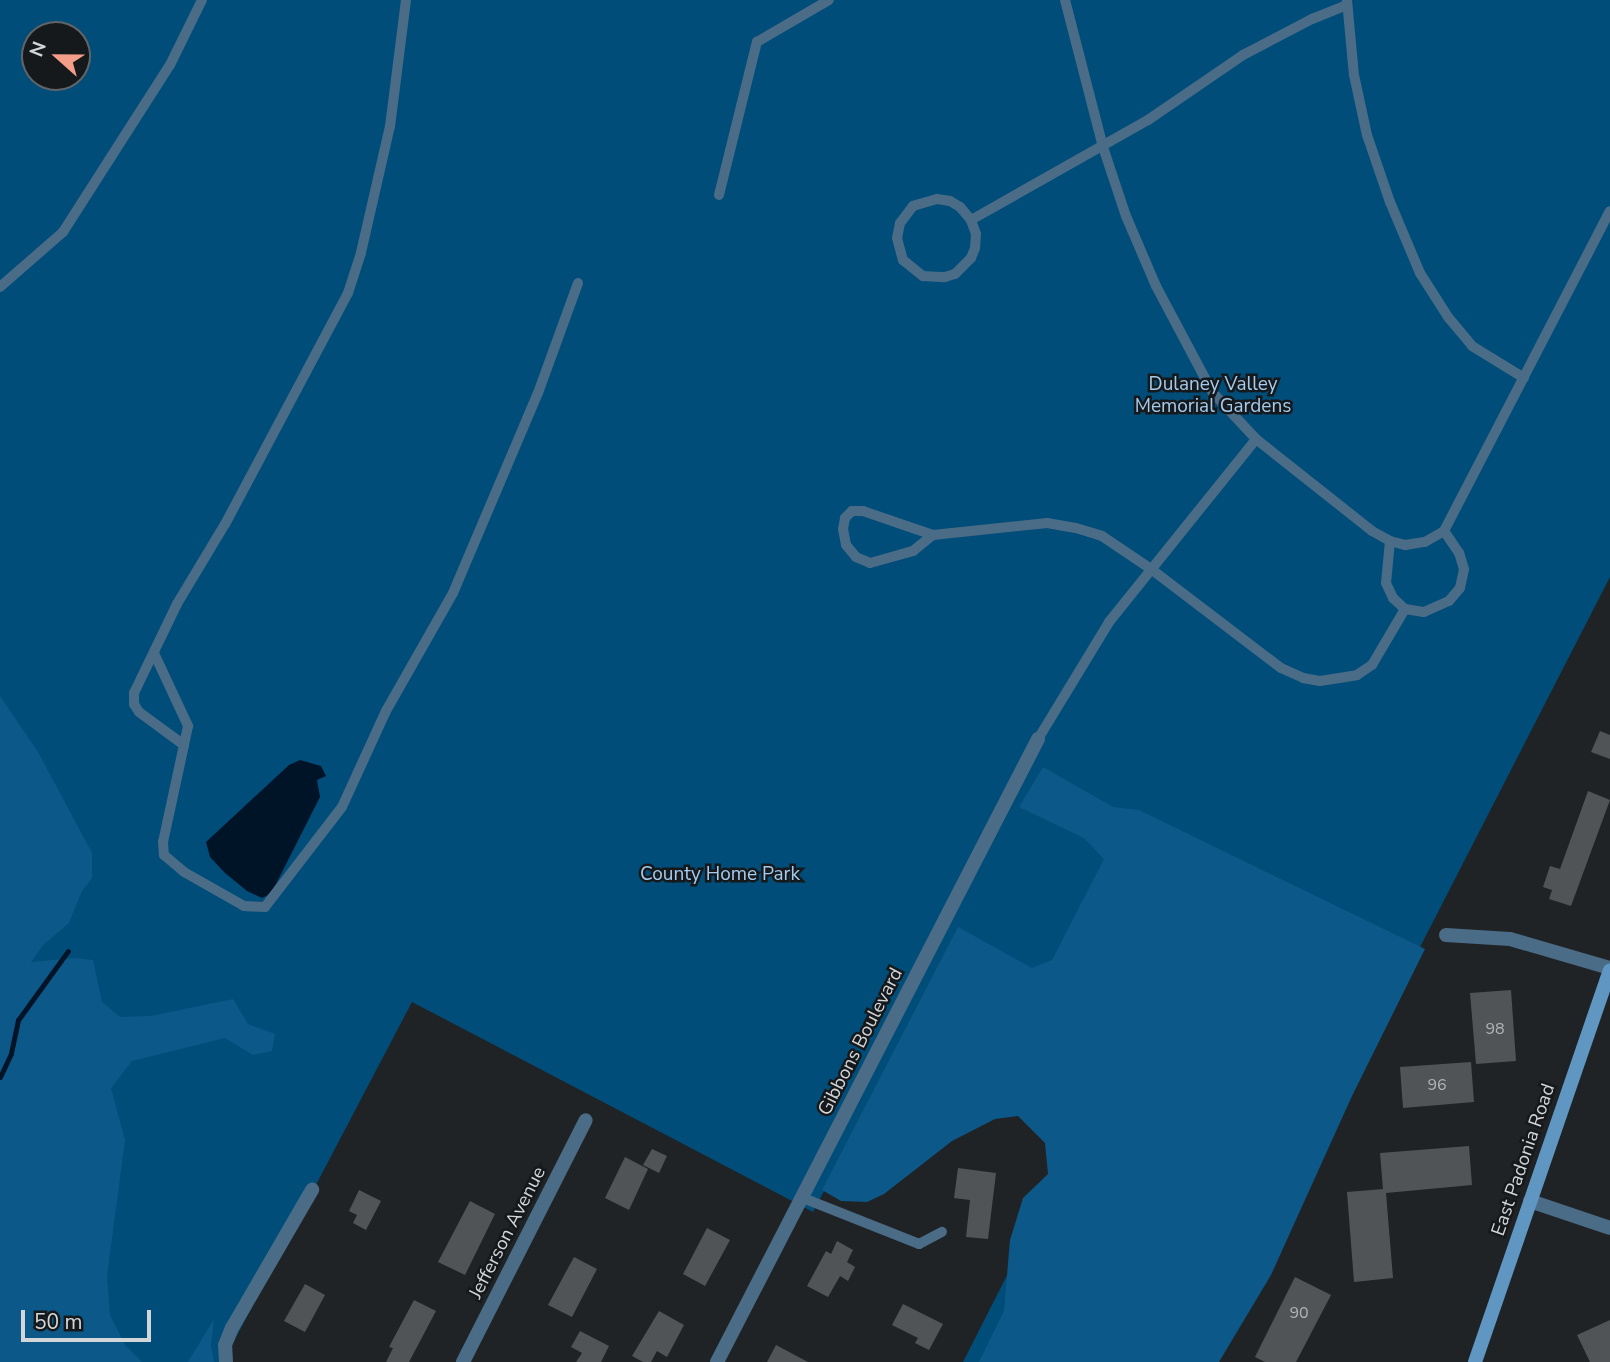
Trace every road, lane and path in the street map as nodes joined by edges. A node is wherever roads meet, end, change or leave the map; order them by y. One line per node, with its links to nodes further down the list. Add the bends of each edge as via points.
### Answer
1 (202, 0): 11 (lane, via 170,65 63,232)
2 (406, 0): 19 (lane, via 390,126 348,293)
3 (829, 0): 7 (lane, via 757,42)
4 (1065, 0): 6 (lane)
5 (1347, 3): 6 (lane, via 1243,55); 12 (lane, via 1354,75 1367,135 1420,273 1472,346)
6 (1103, 147): 9 (lane); 13 (lane, via 1126,216 1191,354 1213,393)
7 (719, 195)
8 (1610, 211): 12 (lane)
9 (971, 220): 9 (lane, via 975,248 955,274 923,276 903,260 897,239 900,223 914,206 937,199 950,201)
10 (579, 283): 21 (lane, via 538,393 440,620 386,711 342,807 265,907 244,906 184,872 164,855)
11 (0, 287)
12 (1524, 378): 14 (lane)
13 (1256, 439): 16 (lane); 17 (lane)
14 (1444, 531): 16 (lane, via 1425,542 1405,545); 18 (lane, via 1464,569 1460,588 1437,608 1424,612)
15 (933, 535): 15 (lane, via 913,551 870,564 846,545 843,529 852,511 863,511); 17 (lane, via 1047,523 1102,536)
16 (1390, 541): 18 (lane, via 1386,583 1393,598)
17 (1151, 569): 18 (lane, via 1281,668 1303,678 1338,680 1372,666); 20 (lane, via 1108,622)
18 (1405, 608)
19 (154, 653): 21 (lane, via 188,726); 21 (lane, via 134,694 134,704)
20 (1038, 739): 26 (street, Gibbons Boulevard)
21 (184, 745)
22 (1446, 935): 23 (street, via 1510,939)
23 (1610, 970): 27 (street, East Padonia Road)
24 (586, 1120): 31 (street, Jefferson Avenue)
25 (312, 1190): 30 (street, via 232,1328 225,1345)
26 (803, 1198): 29 (lane, via 919,1244); 32 (street, Gibbons Boulevard)
27 (1530, 1201): 28 (street); 33 (street, East Padonia Road)
28 (1610, 1228)
29 (942, 1233)
30 (226, 1362)
31 (463, 1362)
32 (717, 1362)
33 (1475, 1362)

